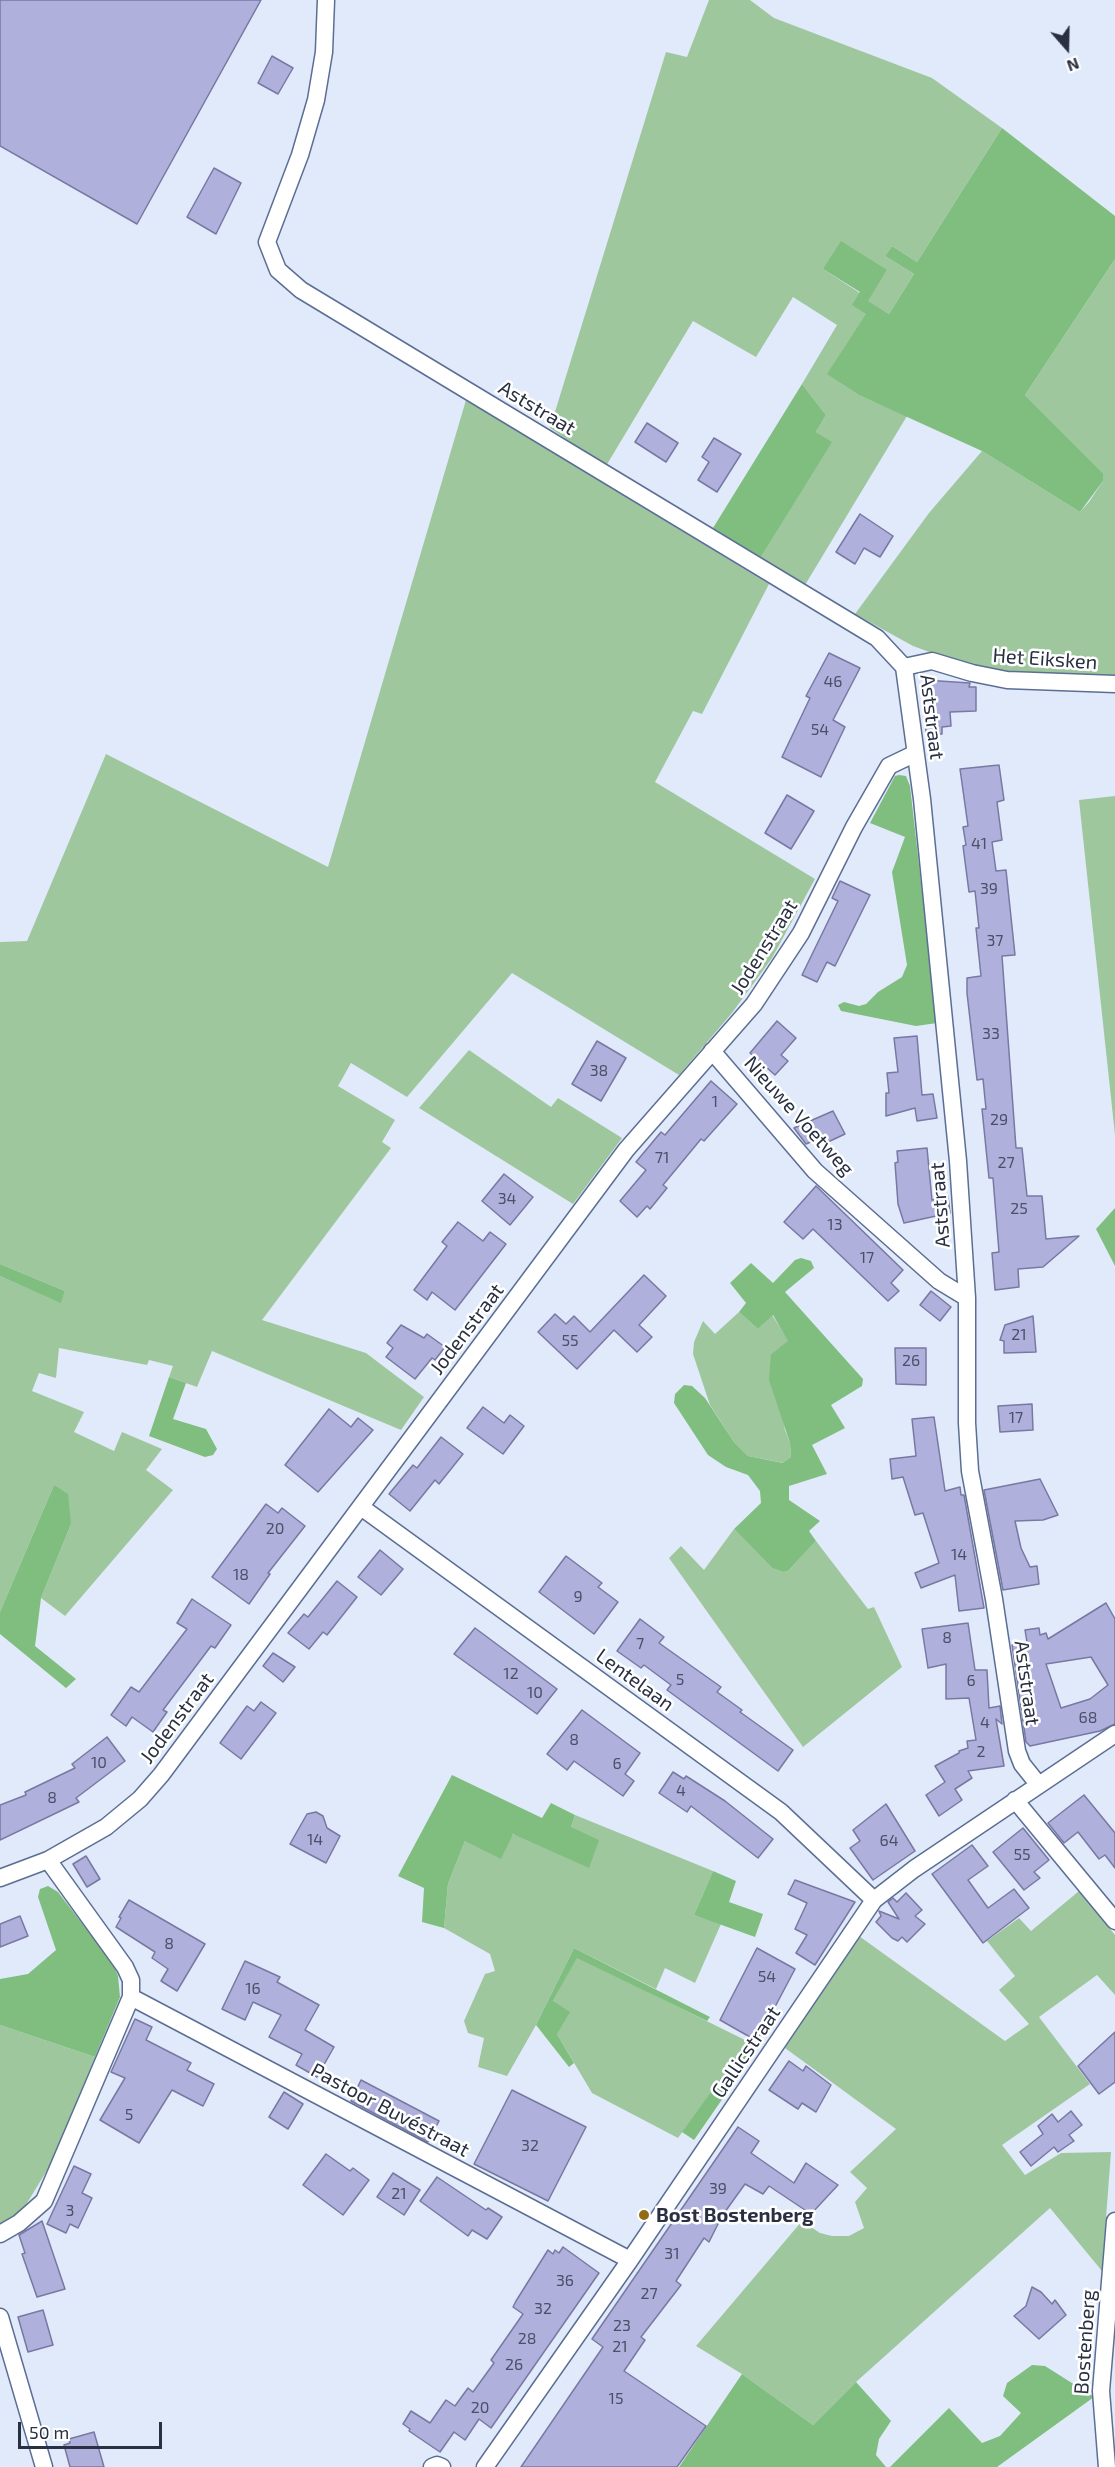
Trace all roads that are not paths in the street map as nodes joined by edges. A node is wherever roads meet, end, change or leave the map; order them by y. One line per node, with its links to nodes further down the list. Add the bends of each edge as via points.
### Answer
1 (326, 0): 2 (street, Aststraat, via 324,52 316,100 267,242 278,270 301,290 877,638)
2 (904, 667): 3 (street, Het Eiksken, via 932,660 972,674 1007,680); 4 (street, Aststraat)
3 (1115, 684)
4 (914, 754): 5 (street, Jodenstraat, via 889,766 801,933 754,1004); 6 (street, Aststraat, via 946,1025)
5 (712, 1051): 6 (street, Nieuwe Voetweg, via 815,1171 939,1281); 7 (street, Jodenstraat, via 626,1150)
6 (967, 1298): 9 (street, Aststraat, via 970,1471 1017,1751)
7 (361, 1507): 11 (street, Jodenstraat, via 140,1799 106,1827); 13 (street, Lentelaan, via 781,1812)
8 (1115, 1734): 9 (street, Gallicstraat)
9 (1038, 1784): 10 (street, Gallicstraat)
10 (1015, 1800): 13 (street, Gallicstraat); 14 (street)
11 (48, 1860): 12 (street, Jodenstraat); 15 (street, via 125,1966 131,1980)
12 (0, 1878)
13 (874, 1900): 18 (street, Gallicstraat)
14 (1115, 1921)
15 (131, 1997): 17 (street, via 44,2201); 18 (street, Pastoor Buvéstraat)
16 (1115, 2221): 24 (street, Bostenberg, via 1101,2391)
17 (0, 2234)
18 (630, 2260): 23 (street, Gallicstraat)
19 (0, 2317): 20 (street)
20 (44, 2467)
21 (432, 2467): 22 (street)
22 (442, 2467)
23 (485, 2467)
24 (1107, 2467)

